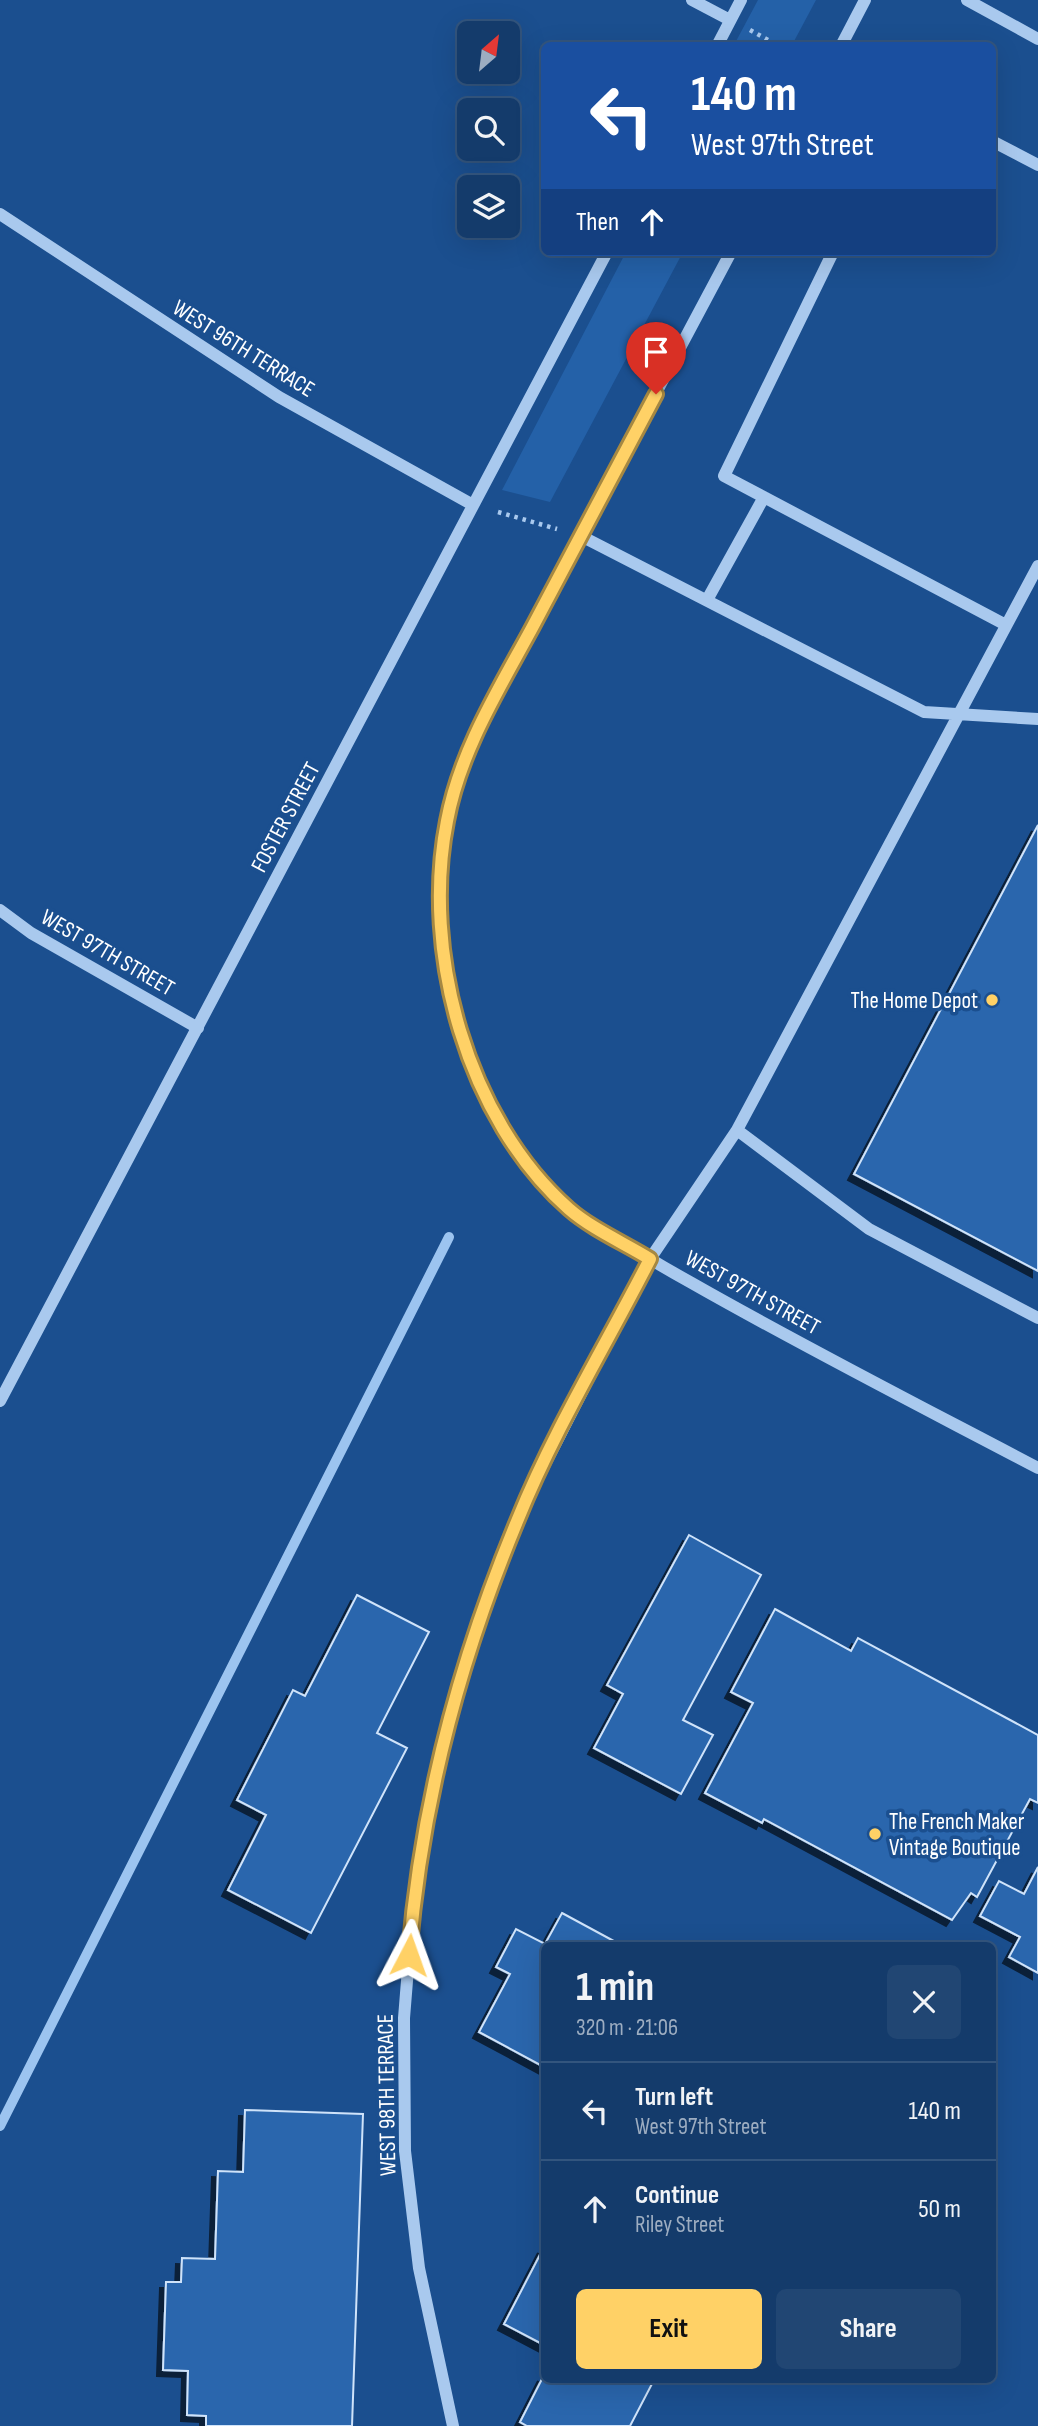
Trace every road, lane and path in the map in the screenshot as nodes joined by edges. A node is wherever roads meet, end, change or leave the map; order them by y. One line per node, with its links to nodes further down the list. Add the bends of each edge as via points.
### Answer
1 (692, 0): 5 (street)
2 (741, 0): 5 (street)
3 (865, 0): 8 (street)
4 (967, 0): 6 (street)
5 (730, 20): 7 (street)
6 (1038, 38)
7 (719, 42)
8 (843, 42)
9 (996, 143): 10 (street)
10 (1038, 165)
11 (0, 215): 16 (street, WEST 96TH TERRACE, via 279,397)
12 (605, 256): 16 (street, FOSTER STREET)
13 (730, 256): 17 (street, WEST 97TH STREET)
14 (831, 256): 15 (street, via 724,476)
15 (764, 497): 19 (street); 20 (street)
16 (473, 505): 17 (path); 24 (street, FOSTER STREET)
17 (581, 536): 19 (street); 26 (street, WEST 97TH STREET, via 466,757 447,820 439,916 448,993 458,1030 493,1108 522,1154 570,1210)
18 (1038, 566): 20 (street, WEST 98TH TERRACE)
19 (707, 600): 21 (street, via 924,712)
20 (1006, 625): 21 (street, WEST 98TH TERRACE)
21 (957, 714): 22 (street); 25 (street, WEST 98TH TERRACE)
22 (1038, 719)
23 (0, 910): 24 (street, WEST 97TH STREET, via 31,933)
24 (198, 1028): 28 (street, FOSTER STREET)
25 (737, 1130): 26 (street, WEST 98TH TERRACE); 27 (street, via 869,1230)
26 (650, 1259): 29 (street, WEST 97TH STREET); 30 (street, WEST 98TH TERRACE, via 518,1517 468,1649 429,1812 412,1919 404,2018 405,2151 419,2268)
27 (1038, 1318)
28 (0, 1401)
29 (1038, 1468)
30 (453, 2426)

